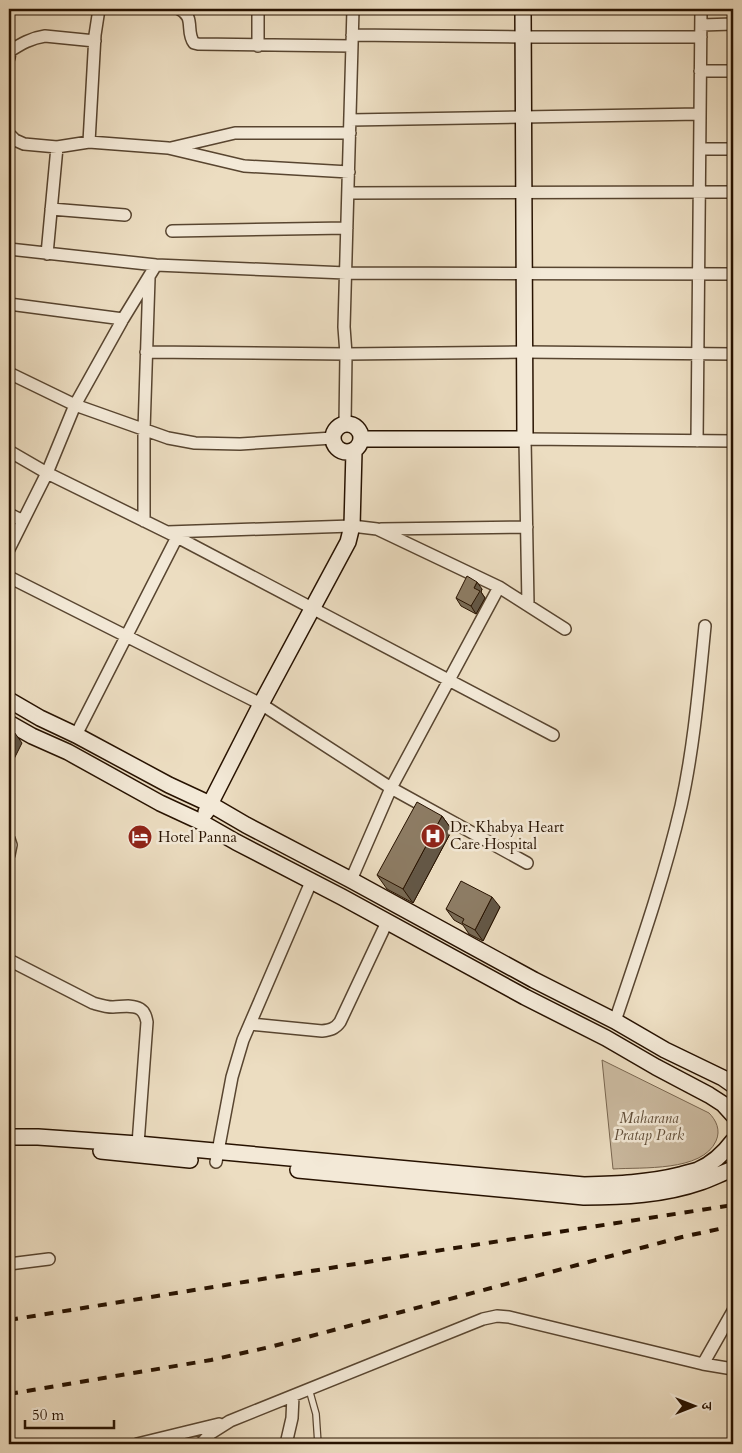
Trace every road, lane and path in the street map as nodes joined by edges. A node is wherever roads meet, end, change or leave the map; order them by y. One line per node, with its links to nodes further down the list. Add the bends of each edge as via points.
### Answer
1 (99, 9): 11 (street)
2 (179, 9): 12 (street, via 187,14 194,43)
3 (258, 9): 12 (street)
4 (353, 9): 10 (street)
5 (523, 9): 9 (main road)
6 (701, 9): 8 (street)
7 (733, 24): 8 (street)
8 (701, 31): 9 (street); 14 (street)
9 (523, 37): 10 (street); 17 (main road)
10 (352, 40): 12 (street); 18 (street)
11 (95, 41): 13 (street, via 45,36 26,40); 21 (street)
12 (258, 46)
13 (9, 53)
14 (700, 71): 15 (street); 16 (street)
15 (733, 71)
16 (700, 114): 17 (street); 24 (street)
17 (523, 116): 18 (street); 27 (main road)
18 (350, 120): 19 (street)
19 (350, 133): 23 (street, via 235,133); 26 (street)
20 (9, 134): 22 (street, via 24,144)
21 (89, 142): 22 (street); 23 (street)
22 (57, 148): 31 (street)
23 (168, 148): 26 (street, via 244,166)
24 (700, 149): 25 (street); 28 (street)
25 (733, 149)
26 (349, 172): 30 (street)
27 (524, 192): 28 (street); 30 (street); 39 (main road)
28 (700, 192): 29 (street); 40 (street)
29 (733, 192)
30 (348, 193): 33 (street)
31 (51, 209): 32 (street); 36 (street)
32 (125, 215)
33 (347, 228): 34 (street); 38 (street)
34 (172, 231)
35 (9, 249): 36 (street)
36 (46, 254): 37 (street)
37 (156, 265): 38 (street); 42 (street)
38 (346, 272): 39 (street); 47 (street)
39 (524, 272): 40 (street); 46 (main road)
40 (699, 274): 41 (street); 48 (street)
41 (733, 274)
42 (149, 277): 44 (street); 45 (street)
43 (9, 304): 44 (street)
44 (124, 319): 51 (street)
45 (146, 352): 47 (street); 53 (street)
46 (525, 352): 47 (street); 48 (street); 55 (main road)
47 (346, 354): 52 (street)
48 (698, 354): 49 (street); 56 (street)
49 (733, 354)
50 (9, 373): 51 (street)
51 (75, 405): 53 (street); 60 (street)
52 (345, 424): 54 (main road, via 336,429); 58 (main road, via 358,429)
53 (144, 430): 54 (street, via 195,443 240,444); 63 (street)
54 (333, 438): 58 (main road, via 333,443 340,450 349,452)
55 (525, 440): 56 (street); 58 (main road); 65 (street)
56 (698, 440): 57 (street)
57 (733, 441)
58 (357, 445): 64 (main road)
59 (9, 451): 60 (street)
60 (46, 473): 62 (street); 63 (street)
61 (9, 514): 62 (street)
62 (22, 521): 68 (street)
63 (144, 521): 67 (street)
64 (352, 526): 66 (street); 67 (street); 72 (main road, via 348,542)
65 (527, 527): 66 (street); 71 (street)
66 (377, 529): 70 (street)
67 (171, 535): 72 (street); 75 (street)
68 (9, 549)
69 (9, 577): 75 (street)
70 (499, 587): 71 (street); 76 (street)
71 (528, 605): 74 (street)
72 (312, 609): 76 (street); 78 (main road)
73 (705, 626): 92 (street, via 693,746 681,807 659,889)
74 (565, 629)
75 (127, 637): 78 (street); 80 (street)
76 (449, 679): 81 (street); 82 (street)
77 (9, 700): 80 (main road)
78 (261, 704): 82 (street); 83 (main road)
79 (9, 723): 84 (main road)
80 (76, 735): 83 (main road)
81 (553, 735)
82 (391, 788): 87 (street); 88 (street)
83 (210, 804): 84 (main road); 88 (main road)
84 (201, 822): 89 (main road)
85 (9, 839): 86 (street)
86 (9, 855)
87 (527, 863)
88 (351, 880): 92 (main road, via 534,980)
89 (311, 882): 90 (main road); 93 (street)
90 (388, 922): 93 (street, via 336,1027 322,1032); 95 (main road, via 709,1095)
91 (9, 960): 98 (street, via 93,1003 142,1010 147,1022)
92 (615, 1020): 94 (main road)
93 (250, 1024): 100 (street, via 232,1077)
94 (733, 1085)
95 (733, 1114)
96 (9, 1137): 98 (main road)
97 (733, 1141): 100 (main road, via 714,1161 698,1170 647,1181 584,1185)
98 (138, 1144): 100 (main road)
99 (9, 1147): 100 (main road)
100 (217, 1157): 101 (main road, via 584,1197 646,1195 700,1183)
101 (733, 1169)
102 (49, 1259): 103 (street)
103 (9, 1264)
104 (733, 1312): 105 (street)
105 (703, 1364): 106 (street); 107 (street, via 497,1316)
106 (733, 1369)
107 (309, 1390): 108 (street); 113 (lane, via 316,1414)
108 (293, 1396): 109 (street); 112 (street)
109 (230, 1421): 110 (street); 111 (street)
110 (137, 1444)
111 (201, 1444)
112 (286, 1444)
113 (318, 1444)

